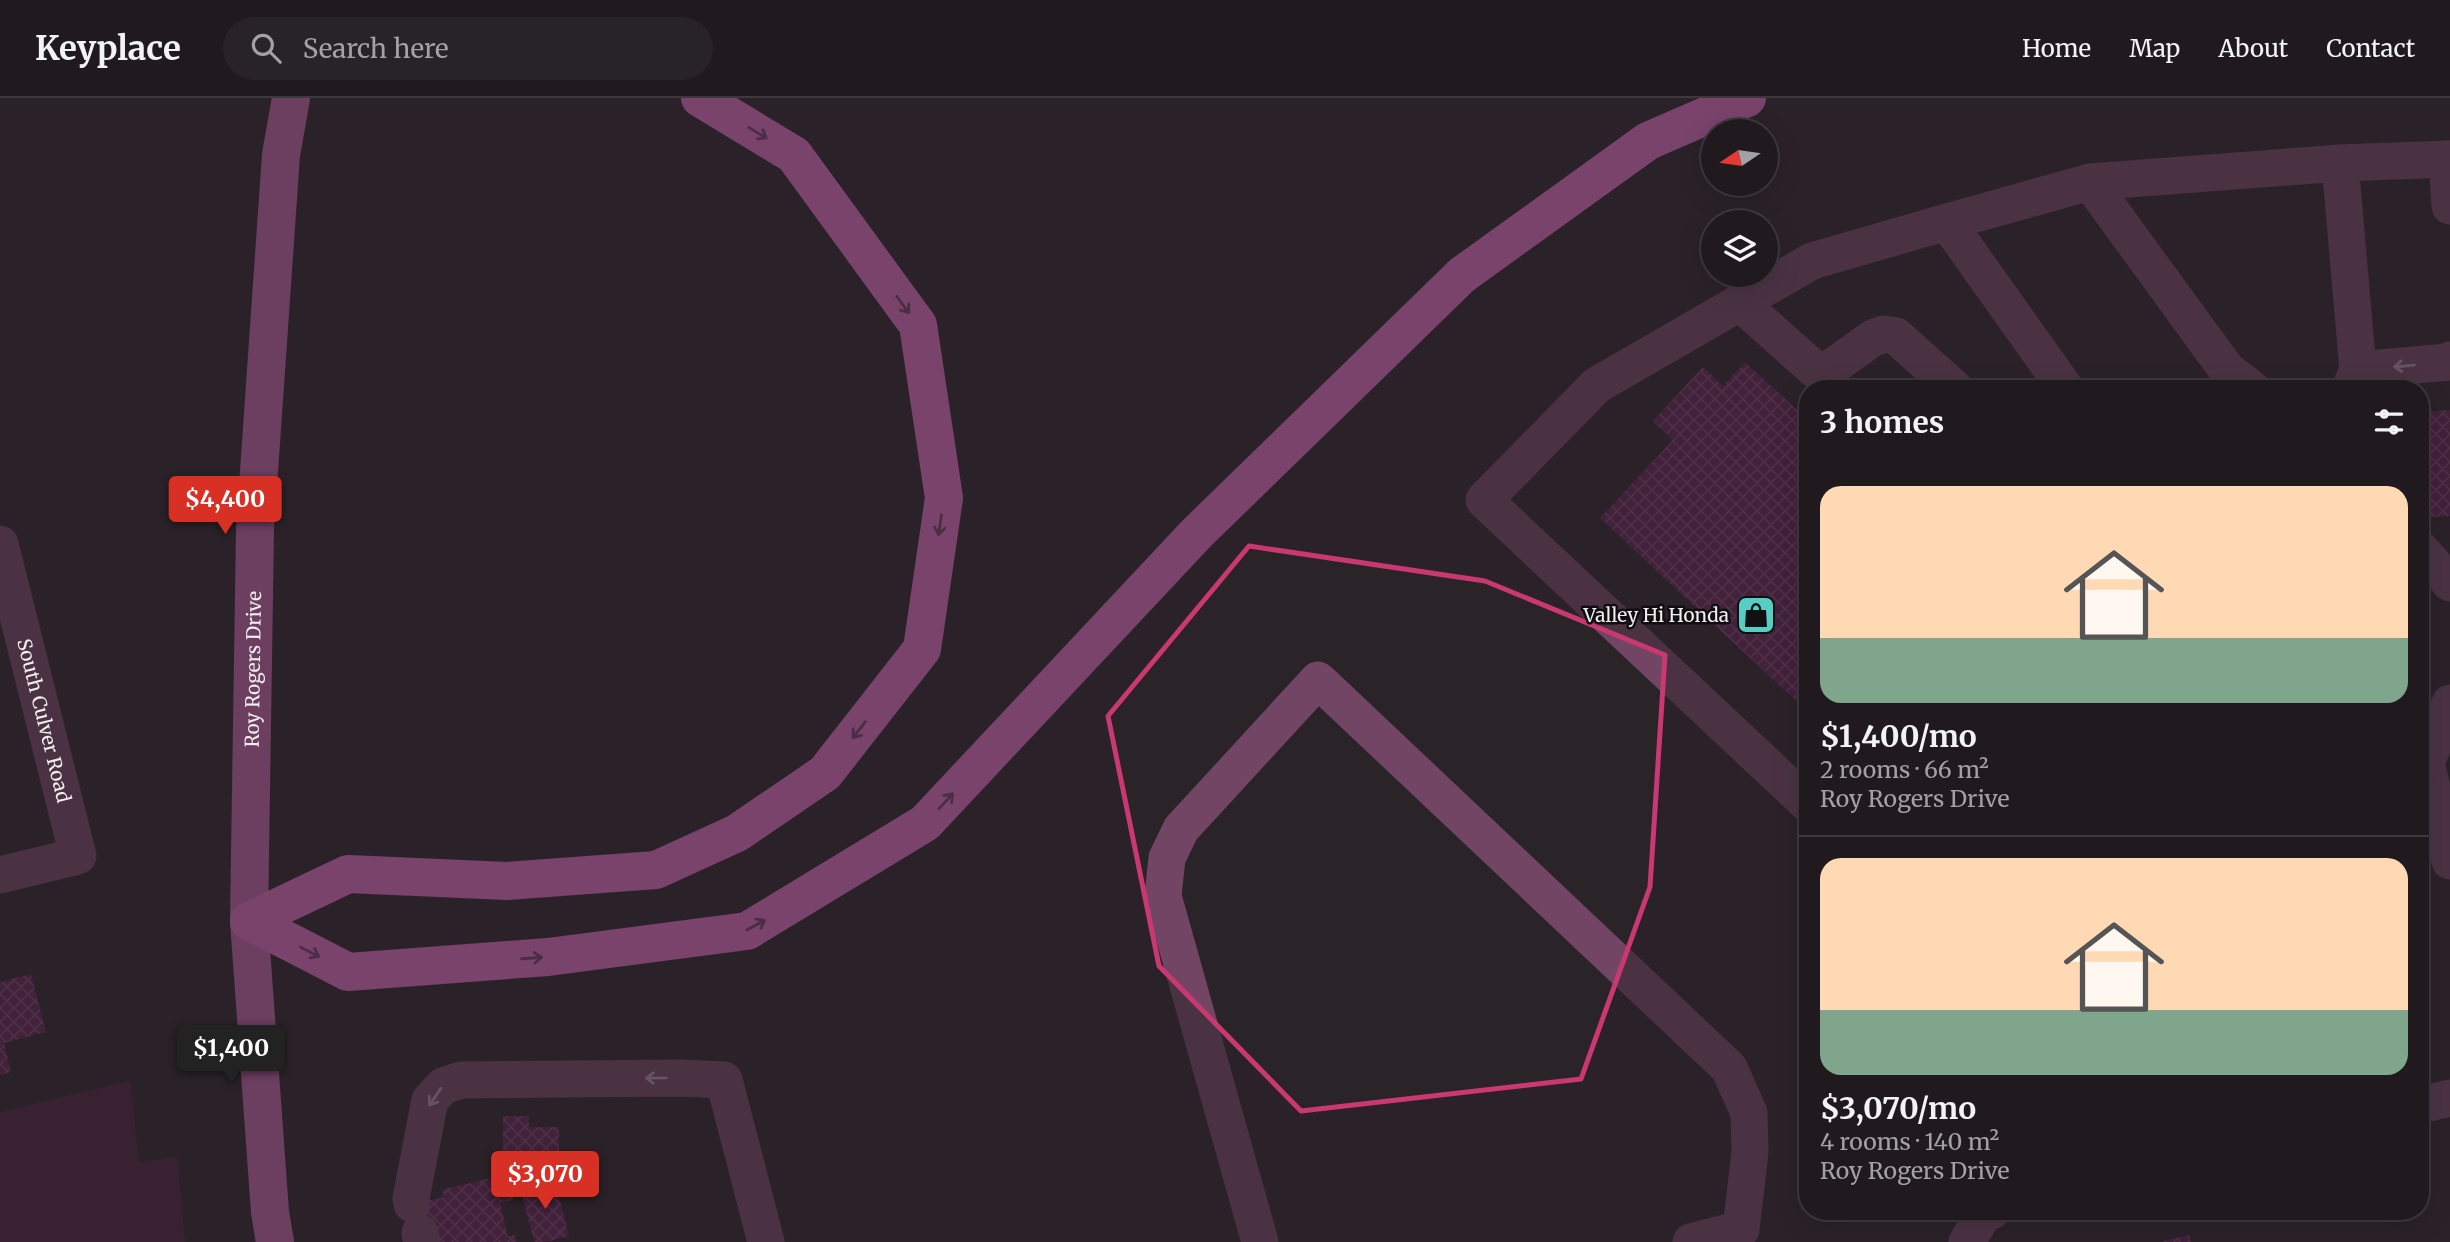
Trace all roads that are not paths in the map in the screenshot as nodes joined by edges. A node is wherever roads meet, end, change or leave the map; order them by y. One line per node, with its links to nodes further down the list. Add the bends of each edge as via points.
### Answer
1 (291, 98): 24 (main road, Roy Rogers Drive, via 281,155 255,529)
2 (700, 98): 24 (highway, one-way to 24, via 794,155 918,325 944,498 922,649 825,773 737,833 656,870 507,881 348,874)
3 (1747, 98): 24 (highway, one-way to 3, via 348,972 548,957 747,930 925,824 1196,534 1462,275 1648,141)
4 (2448, 159): 5 (street); 7 (street)
5 (2340, 163): 6 (street); 11 (street)
6 (2090, 182): 8 (street); 14 (street, via 2227,370)
7 (2450, 206)
8 (1947, 222): 9 (street, via 1812,261); 13 (street)
9 (1739, 302): 12 (street, via 1821,375 1884,334 1896,336); 21 (street, via 1597,385 1485,500)
10 (2450, 360): 11 (street, one-way to 11)
11 (2354, 379)
12 (1945, 380)
13 (2059, 380)
14 (2240, 380)
15 (0, 544): 23 (street, South Culver Road, via 78,856)
16 (2429, 559): 17 (street)
17 (2450, 583)
18 (2450, 703): 19 (street)
19 (2429, 750)
20 (2429, 786): 22 (street)
21 (1799, 796)
22 (2450, 861)
23 (0, 875)
24 (249, 921): 30 (main road, Roy Rogers Drive)
25 (2450, 1098): 26 (street)
26 (2429, 1103)
27 (1980, 1220): 34 (street)
28 (418, 1226): 31 (street, one-way to 28, via 724,1080 682,1078 461,1080 443,1086 430,1100 411,1198)
29 (1740, 1235): 32 (street, via 1750,1152 1749,1113 1729,1068 1318,680 1181,829 1167,858 1163,896); 33 (street)
30 (275, 1242)
31 (766, 1242)
32 (1260, 1242)
33 (1691, 1242)
34 (1967, 1242)

